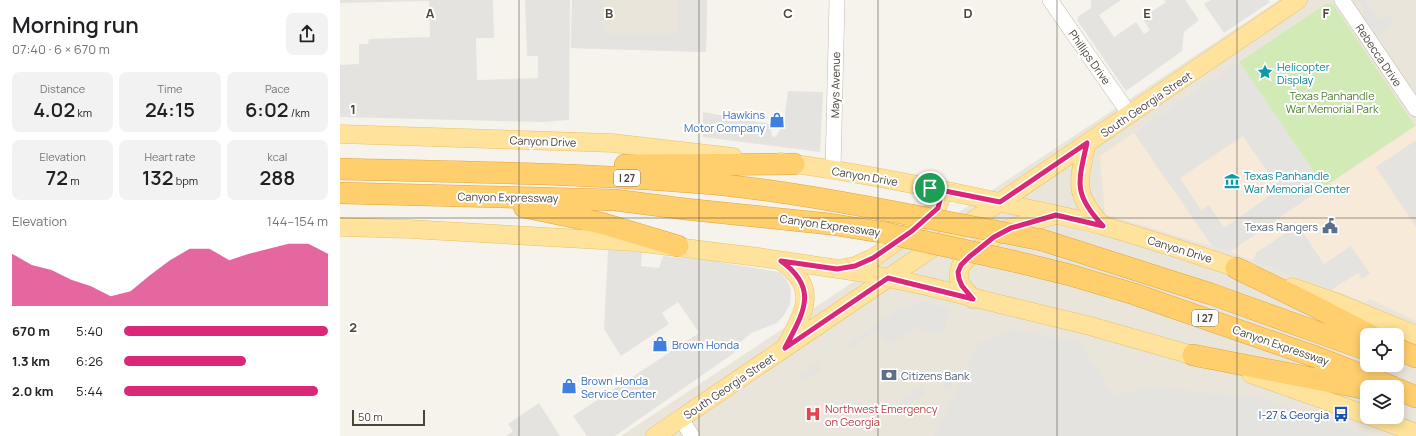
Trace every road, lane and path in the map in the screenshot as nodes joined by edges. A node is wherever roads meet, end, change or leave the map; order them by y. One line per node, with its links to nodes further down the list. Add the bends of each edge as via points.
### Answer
1 (837, 0): 11 (street, Mays Avenue)
2 (1050, 0): 6 (street, Phillips Drive)
3 (1342, 0): 5 (street, Rebecca Drive)
4 (1288, 3): 6 (main road, South Georgia Street)
5 (1415, 104)
6 (1130, 115): 8 (main road, South Georgia Street)
7 (340, 134): 9 (main road, Canyon Drive, via 612,143)
8 (1087, 143): 16 (main road, South Georgia Street); 18 (main road, via 1081,169 1081,194 1089,211)
9 (794, 164): 11 (main road, Canyon Drive); 12 (highway, via 528,167)
10 (340, 169): 12 (highway, Canyon Expressway / I 27)
11 (833, 170): 13 (main road, Canyon Drive)
12 (501, 173): 28 (highway, Canyon Expressway / I 27, bridge, via 703,183 805,195 1042,240 1211,294)
13 (930, 188): 16 (main road, Canyon Drive); 23 (main road, via 938,196 938,208 912,231 873,258 855,266)
14 (340, 193): 15 (highway, Canyon Expressway / I 27)
15 (477, 197): 20 (highway, via 601,223); 35 (highway, Canyon Expressway / I 27, bridge, via 615,200 830,224 886,233 1070,275 1134,294)
16 (1000, 202): 17 (main road, Canyon Drive); 24 (main road, South Georgia Street)
17 (1056, 215): 18 (main road, Canyon Drive); 25 (main road, via 1011,228 994,237 961,265 959,279)
18 (1103, 226): 22 (main road, Canyon Drive)
19 (340, 227): 20 (main road)
20 (678, 246): 21 (main road)
21 (781, 261): 23 (main road); 29 (main road, via 793,269 801,281 805,295 804,310)
22 (1236, 268): 26 (highway); 27 (main road, Canyon Drive, via 1338,303)
23 (837, 269): 24 (main road)
24 (888, 278): 25 (main road); 29 (main road, South Georgia Street)
25 (973, 299): 31 (main road, via 1090,326)
26 (1360, 330)
27 (1416, 335)
28 (1360, 347)
29 (785, 348): 42 (main road, South Georgia Street)
30 (1404, 352): 32 (highway)
31 (1193, 356): 36 (highway); 41 (main road)
32 (1416, 357)
33 (1404, 365): 34 (highway)
34 (1416, 370)
35 (1375, 380)
36 (1360, 388)
37 (1404, 392): 38 (highway)
38 (1416, 397)
39 (1404, 399): 40 (highway)
40 (1416, 402)
41 (1360, 413)
42 (681, 419): 45 (main road, South Georgia Street); 46 (street)
43 (1392, 424): 44 (main road)
44 (1416, 433)
45 (655, 436)
46 (692, 436)

